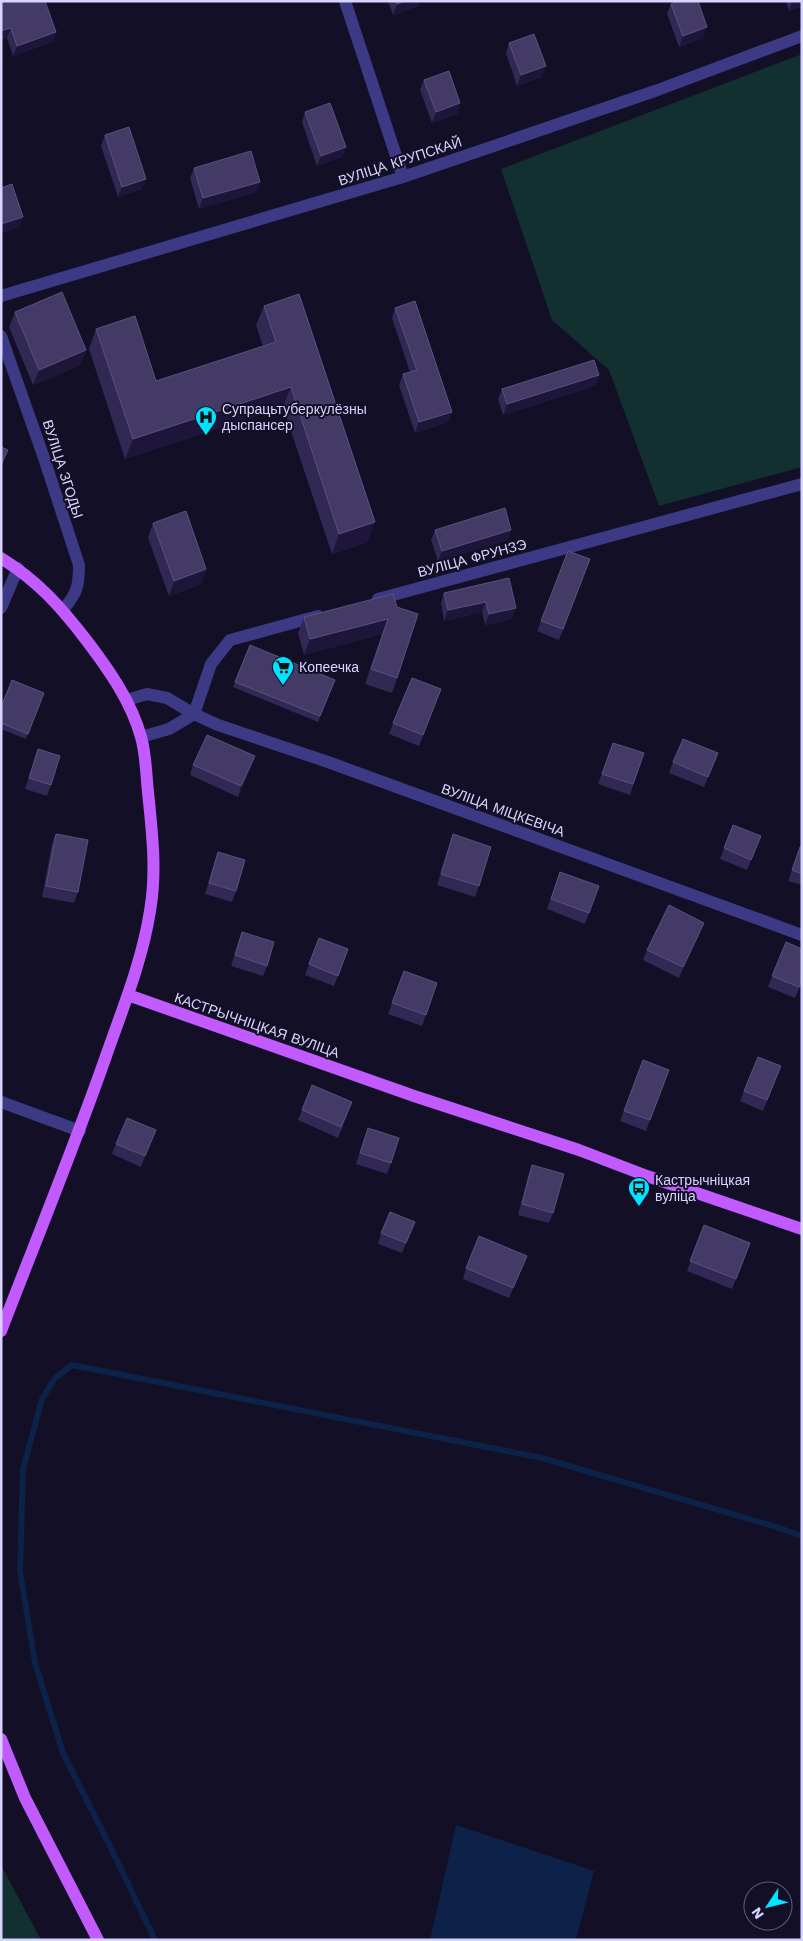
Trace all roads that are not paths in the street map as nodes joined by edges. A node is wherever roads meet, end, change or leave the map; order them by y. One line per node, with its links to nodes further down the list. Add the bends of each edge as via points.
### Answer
1 (345, 1): 3 (street)
2 (802, 36): 3 (street, ВУЛІЦА КРУПСКАЙ, via 655,91)
3 (403, 177): 4 (street, ВУЛІЦА КРУПСКАЙ)
4 (1, 296)
5 (1, 336): 11 (street, ВУЛІЦА ЗГОДЫ, via 79,565 76,594)
6 (802, 484): 9 (street, ВУЛІЦА ФРУНЗЭ)
7 (1, 558): 8 (main road)
8 (18, 568): 10 (street); 11 (main road)
9 (363, 603)
10 (1, 608)
11 (63, 610): 13 (main road, via 101,659)
12 (335, 611): 14 (street, via 230,640 211,664)
13 (127, 700): 14 (street, ВУЛІЦА МІЦКЕВІЧА, via 147,694 167,698); 15 (main road)
14 (194, 714): 15 (street, via 170,729); 16 (street, ВУЛІЦА МІЦКЕВІЧА)
15 (141, 738): 17 (main road, via 155,868 142,952)
16 (802, 935)
17 (128, 995): 19 (main road); 20 (main road, КАСТРЫЧНІЦКАЯ ВУЛІЦА)
18 (1, 1102): 19 (street)
19 (80, 1131): 21 (main road)
20 (802, 1230)
21 (1, 1330)
22 (1, 1739): 23 (main road, via 25,1798)
23 (98, 1940)

